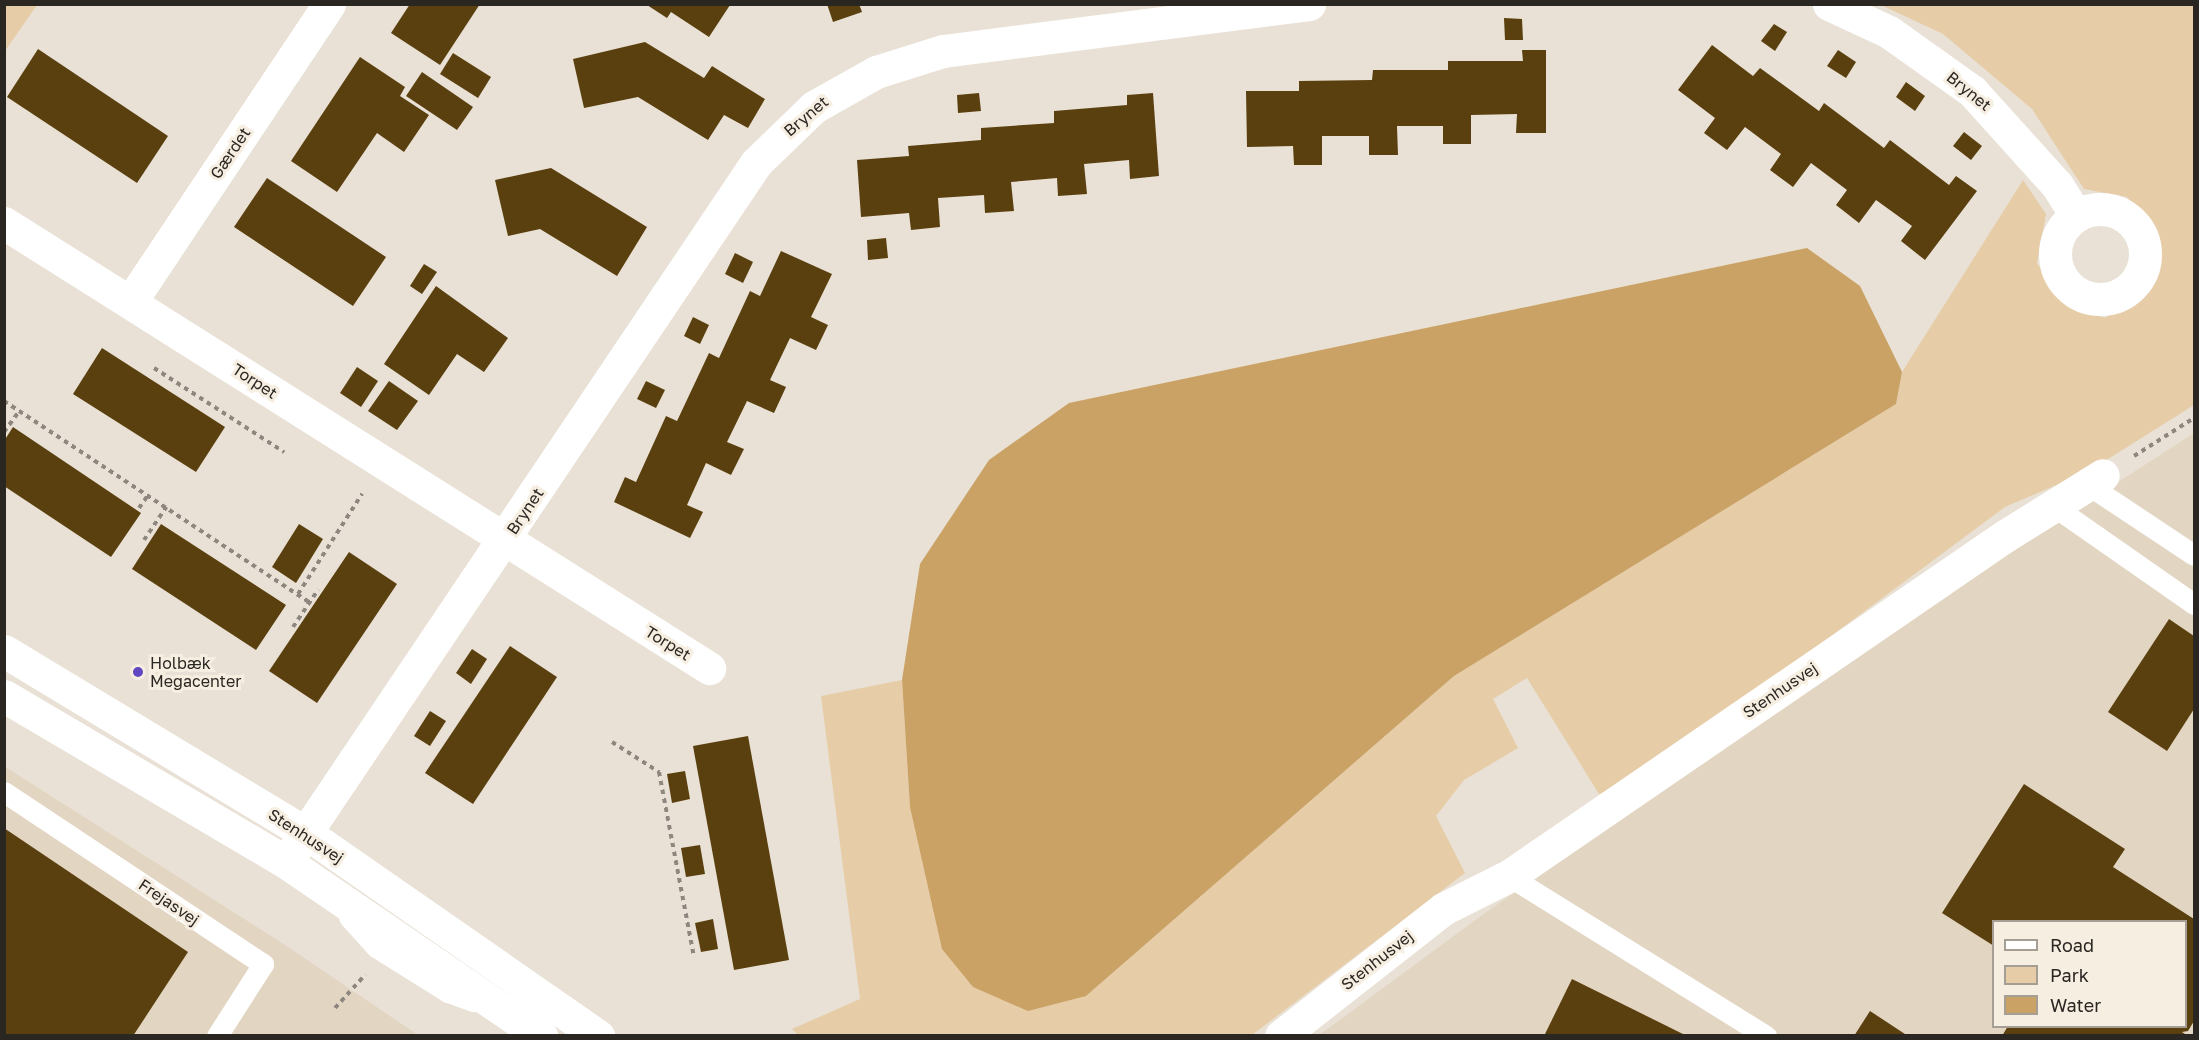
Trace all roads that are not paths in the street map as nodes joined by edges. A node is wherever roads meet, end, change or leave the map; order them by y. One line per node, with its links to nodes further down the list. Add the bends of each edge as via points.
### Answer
1 (329, 4): 7 (street, Gærdet)
2 (1309, 4): 4 (street, Brynet)
3 (1829, 4): 5 (street, Brynet, via 1888,32 1972,91 2050,177)
4 (1170, 13): 10 (street, Brynet, via 943,51 876,72 814,107 756,163)
5 (2076, 216)
6 (4, 223): 7 (street, Torpet)
7 (131, 301): 10 (street, Torpet)
8 (2095, 480): 9 (street, Stenhusvej); 11 (lane)
9 (2052, 505): 12 (lane); 19 (street, Stenhusvej)
10 (505, 541): 14 (street, Torpet); 17 (street)
11 (2194, 555)
12 (2194, 604)
13 (15, 658): 17 (street, Stenhusvej)
14 (709, 668)
15 (4, 696): 18 (street, Stenhusvej)
16 (4, 792): 20 (lane, Frejasvej, via 263,964)
17 (306, 833): 18 (street); 22 (street, Stenhusvej)
18 (286, 862): 21 (street, Stenhusvej)
19 (1509, 876): 23 (street, Stenhusvej, via 1443,909); 24 (lane)
20 (217, 1035)
21 (541, 1035)
22 (598, 1035)
23 (1281, 1035)
24 (1766, 1035)

